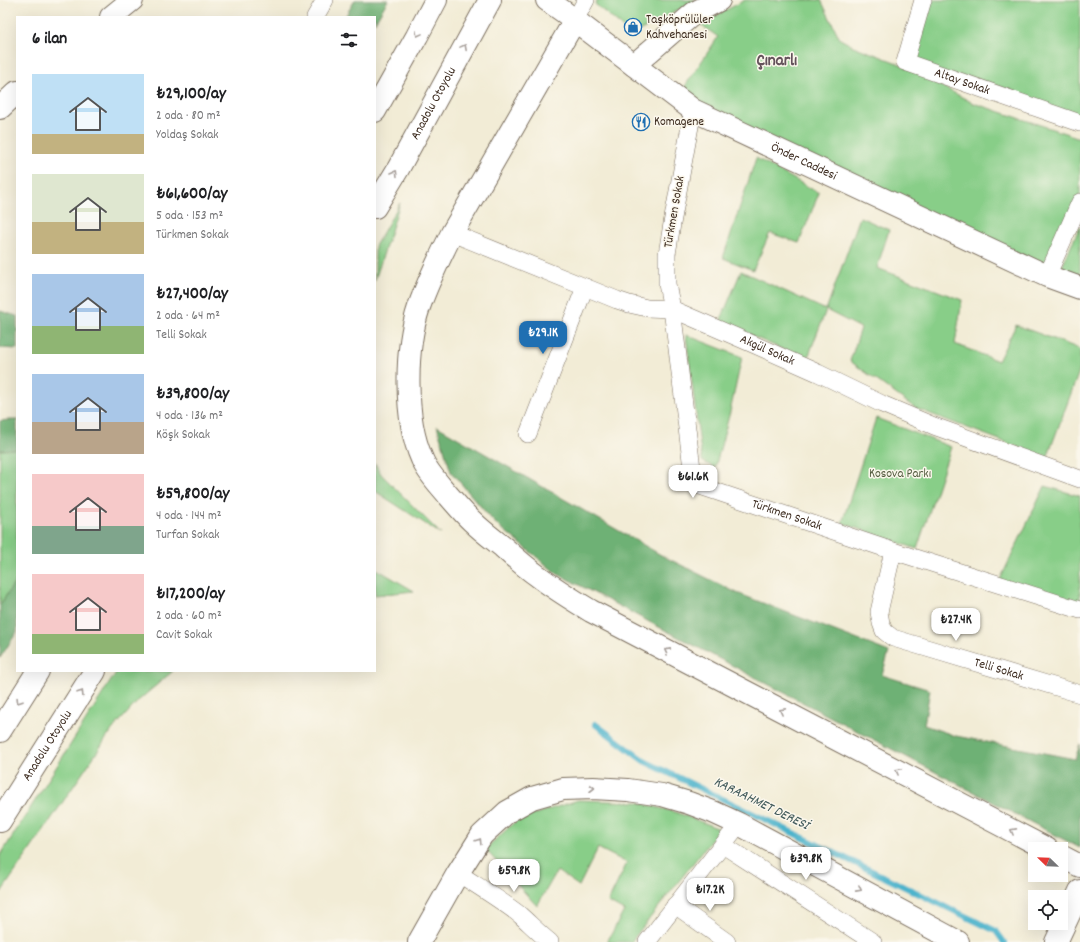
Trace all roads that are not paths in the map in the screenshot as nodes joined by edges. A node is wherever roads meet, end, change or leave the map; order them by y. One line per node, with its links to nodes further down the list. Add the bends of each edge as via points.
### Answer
1 (132, 0): 9 (main road)
2 (325, 0): 10 (street)
3 (436, 0): 12 (main road, one-way to 12)
4 (490, 0): 16 (main road, Anadolu Otoyolu, one-way to 4)
5 (586, 0): 8 (street)
6 (719, 0): 11 (main road, via 690,15)
7 (923, 0): 14 (street, Altay Sokak, via 905,62)
8 (562, 11): 11 (main road, Önder Caddesi); 17 (main road)
9 (112, 16)
10 (316, 16)
11 (634, 65): 13 (main road, Önder Caddesi)
12 (376, 109)
13 (693, 110): 18 (main road, Önder Caddesi); 21 (street, Türkmen Sokak, via 667,254 667,284)
14 (1080, 123)
15 (1080, 202): 18 (street)
16 (376, 205)
17 (452, 233): 19 (street, Akgül Sokak); 32 (main road, one-way to 17, via 591,611 537,576 472,522 442,488 422,460 415,442 410,412 410,351 413,329 418,308)
18 (1047, 276): 20 (main road, Önder Caddesi)
19 (585, 287): 21 (street, Akgül Sokak, via 629,304); 22 (street)
20 (1080, 288)
21 (672, 309): 23 (street, Akgül Sokak, via 934,426); 24 (street, Türkmen Sokak, via 694,484)
22 (528, 434)
23 (1080, 479)
24 (892, 551): 25 (street, Türkmen Sokak); 28 (street, Telli Sokak, via 879,612 884,631 893,638)
25 (1080, 610)
26 (37, 672): 29 (main road, one-way to 29)
27 (94, 672): 30 (main road, Anadolu Otoyolu, one-way to 27)
28 (1080, 694)
29 (0, 731)
30 (0, 821)
31 (740, 824): 33 (street); 36 (main road, one-way to 31, via 482,835 507,812 532,798 563,789 628,790 662,796 689,803); 44 (main road, one-way to 44)
32 (1035, 842)
33 (723, 845): 38 (street); 43 (street)
34 (1068, 860): 35 (main road)
35 (1080, 866)
36 (458, 874): 39 (main road); 40 (street, via 494,896)
37 (1080, 891): 45 (main road)
38 (675, 905): 41 (street); 42 (street)
39 (419, 942)
40 (550, 942)
41 (647, 942)
42 (727, 942)
43 (873, 942)
44 (958, 942)
45 (1056, 942)

